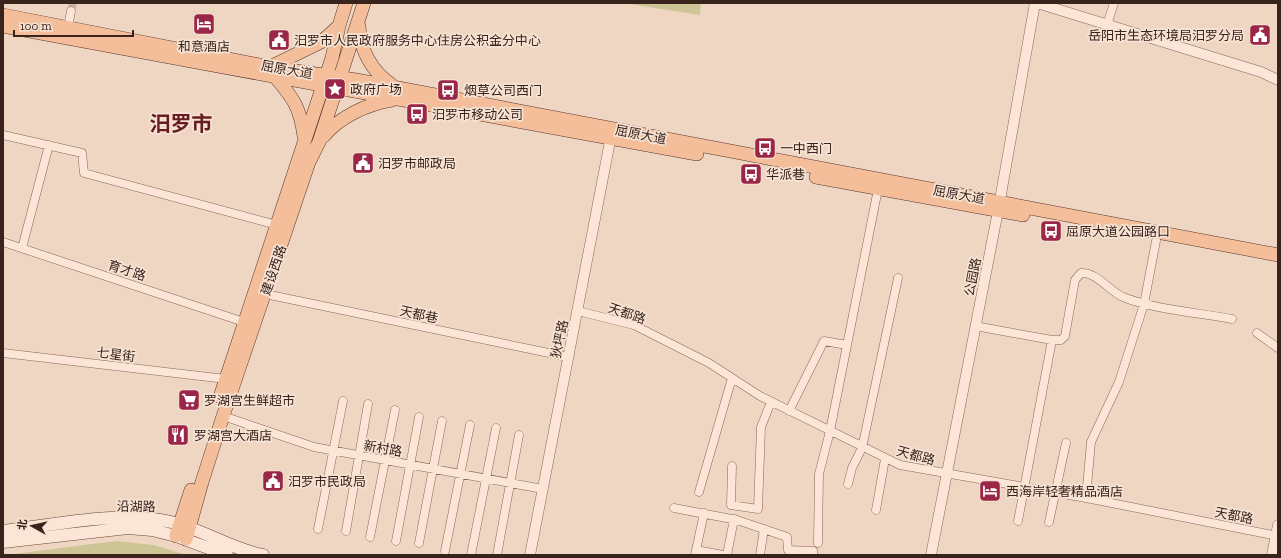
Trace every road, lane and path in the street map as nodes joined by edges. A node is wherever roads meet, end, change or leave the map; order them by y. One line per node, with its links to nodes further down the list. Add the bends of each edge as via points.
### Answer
1 (346, 3): 11 (main road, 建设西路)
2 (364, 3): 8 (main road, 建设西路)
3 (1036, 3): 9 (street); 26 (street, 公园路)
4 (1054, 3): 9 (street)
5 (1114, 3): 9 (street)
6 (71, 11): 12 (street)
7 (3, 15): 12 (main road, 屈原大道)
8 (358, 20): 17 (main road, 建设西路); 18 (main road, via 359,38 368,59 377,74)
9 (1107, 23): 14 (street, via 1175,40); 15 (street)
10 (3, 26): 13 (main road, 屈原大道)
11 (339, 26): 13 (main road, via 321,42); 16 (main road, 建设西路)
12 (68, 28): 13 (main road, 屈原大道)
13 (273, 72): 16 (main road, 屈原大道); 22 (main road, via 289,93 300,114)
14 (1278, 76)
15 (1278, 80)
16 (324, 81): 17 (main road, 屈原大道); 22 (main road, 建设西路)
17 (338, 83): 18 (main road, 屈原大道); 19 (main road, 屈原大道); 23 (main road, 建设西路)
18 (395, 87): 20 (main road, 屈原大道)
19 (402, 99): 20 (main road, 屈原大道); 23 (main road, via 366,107 336,124)
20 (611, 133): 25 (main road, 屈原大道); 26 (main road, 屈原大道); 36 (street, 狄坪路)
21 (3, 135): 24 (street)
22 (304, 137): 27 (main road, 建设西路)
23 (319, 142): 34 (main road, 建设西路, via 309,162)
24 (49, 145): 27 (street, via 82,153 84,173); 30 (street)
25 (878, 189): 26 (main road, 屈原大道); 42 (street)
26 (998, 206): 28 (main road, 屈原大道); 31 (main road, 屈原大道); 39 (street, 公园路)
27 (277, 225): 38 (main road, 建设西路)
28 (1156, 241): 32 (main road, 屈原大道); 35 (street)
29 (3, 242): 30 (street, 育才路)
30 (22, 248): 38 (street, 育才路)
31 (1278, 255)
32 (1278, 264)
33 (898, 278): 61 (street)
34 (265, 294): 45 (street, 天都巷); 53 (main road, 建设西路)
35 (1144, 304): 37 (street); 41 (street, via 1119,295 1092,275 1081,273 1075,280 1065,336 1061,340); 78 (street, via 1119,382 1092,442)
36 (578, 311): 45 (street, 狄坪路); 46 (street, 天都路, via 634,325 709,363)
37 (1232, 319)
38 (244, 322): 47 (main road, 建设西路)
39 (976, 326): 41 (street); 70 (street, 公园路)
40 (1257, 332): 43 (street)
41 (1052, 340): 74 (street)
42 (847, 345): 52 (street, via 824,341); 58 (street)
43 (1278, 348)
44 (3, 353): 47 (street, 七星街)
45 (568, 357): 75 (street, 狄坪路)
46 (732, 378): 49 (street, 天都路); 76 (street)
47 (226, 379): 90 (main road, 建设西路)
48 (344, 401): 62 (street)
49 (771, 402): 52 (street, 天都路); 67 (street, via 761,427 758,509 731,505)
50 (368, 404): 63 (street)
51 (395, 410): 65 (street)
52 (789, 411): 58 (street, 天都路)
53 (223, 416): 62 (street, 新村路); 90 (main road, 建设西路)
54 (419, 417): 66 (street)
55 (442, 421): 68 (street)
56 (470, 424): 69 (street)
57 (496, 428): 71 (street)
58 (830, 432): 61 (street, 天都路); 96 (street, via 819,474)
59 (519, 435): 72 (street)
60 (1066, 443): 77 (street)
61 (862, 448): 64 (street, 天都路); 73 (street, via 852,468)
62 (333, 451): 63 (street, 新村路); 86 (street)
63 (360, 456): 65 (street, 新村路); 88 (street)
64 (885, 459): 70 (street, 天都路); 80 (street)
65 (385, 460): 66 (street, 新村路); 92 (street)
66 (410, 465): 68 (street, 新村路); 93 (street)
67 (732, 466)
68 (433, 469): 69 (street, 新村路); 95 (street)
69 (459, 474): 71 (street, 新村路); 97 (street)
70 (946, 475): 74 (street, 天都路); 109 (street, 公园路)
71 (486, 479): 72 (street, 新村路); 102 (street)
72 (510, 483): 75 (street, 新村路); 103 (street)
73 (848, 484)
74 (1024, 488): 77 (street, 天都路); 83 (street)
75 (543, 489): 104 (street, 狄坪路)
76 (699, 492)
77 (1055, 493): 78 (street, 天都路); 84 (street)
78 (1086, 498): 91 (street, 天都路)
79 (674, 508): 81 (street)
80 (876, 510)
81 (704, 513): 82 (street); 98 (street)
82 (734, 519): 87 (street); 106 (street)
83 (1018, 521)
84 (1049, 522)
85 (131, 523): 89 (main road, 沿湖路); 90 (main road, 沿湖路, via 170,522); 94 (main road, 沿湖路)
86 (318, 529)
87 (764, 529): 99 (street, via 787,537); 107 (street)
88 (346, 531)
89 (3, 532)
90 (183, 532): 100 (main road, 沿湖路); 101 (main road, 沿湖路)
91 (1277, 532): 110 (street)
92 (370, 537)
93 (396, 541)
94 (3, 542)
95 (419, 543)
96 (818, 543)
97 (445, 551)
98 (695, 553): 105 (street)
99 (788, 553): 108 (street, via 813,551)
100 (227, 555)
101 (262, 555)
102 (471, 555)
103 (497, 555)
104 (530, 555)
105 (723, 555)
106 (727, 555)
107 (760, 555)
108 (813, 555)
109 (930, 555)
110 (1272, 555)

